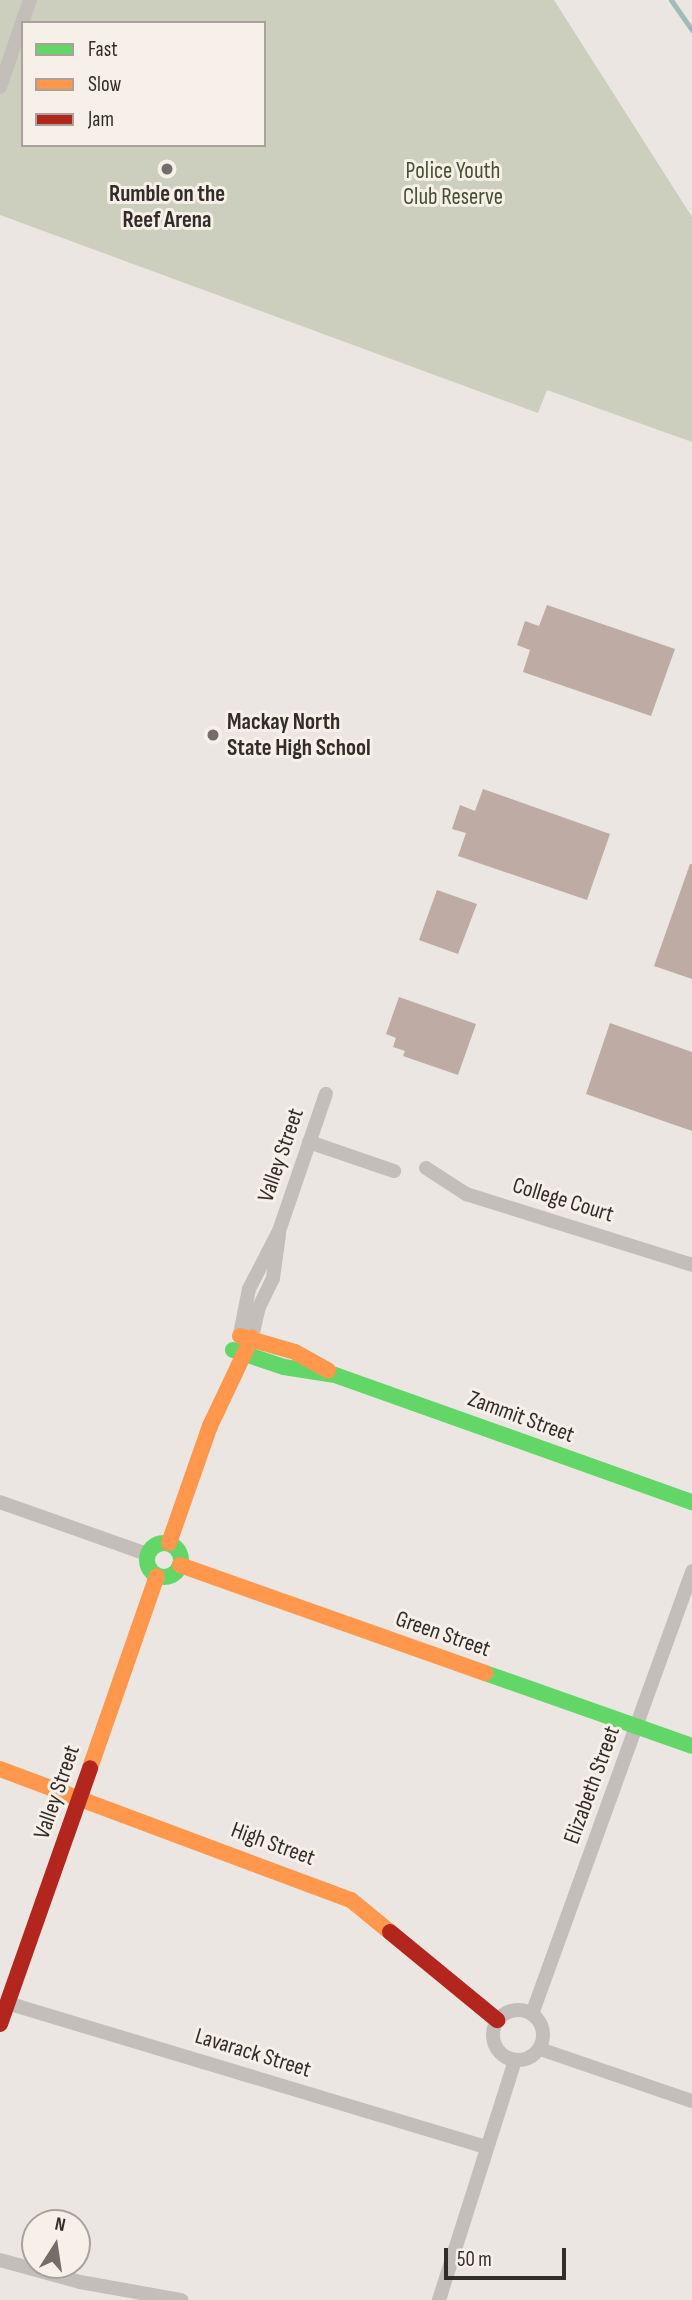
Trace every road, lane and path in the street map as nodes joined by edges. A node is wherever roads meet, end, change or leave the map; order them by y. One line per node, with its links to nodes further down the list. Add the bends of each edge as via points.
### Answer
1 (30, 0): 2 (street)
2 (23, 21)
3 (21, 26): 4 (street)
4 (0, 87)
5 (326, 1094): 6 (street, Valley Street)
6 (309, 1142): 8 (street); 10 (street, Valley Street, via 279,1230 273,1278)
7 (426, 1168): 9 (street, College Court, via 466,1194)
8 (394, 1171)
9 (692, 1265)
10 (246, 1336): 11 (street, Valley Street); 12 (street, Zammit Street, via 302,1355)
11 (239, 1352): 12 (street, Zammit Street, via 284,1367); 15 (street, Valley Street, via 220,1372 210,1426)
12 (335, 1375): 14 (street, Zammit Street)
13 (0, 1502): 16 (street)
14 (692, 1502)
15 (169, 1544): 16 (street, via 159,1543); 17 (street, via 180,1555)
16 (147, 1553): 19 (street, via 149,1569)
17 (180, 1565): 19 (street, via 168,1576); 20 (street, Green Street)
18 (692, 1571): 20 (street, Elizabeth Street)
19 (157, 1576): 23 (street, Valley Street)
20 (637, 1727): 21 (street, Green Street); 25 (street, Elizabeth Street)
21 (692, 1746)
22 (0, 1769): 23 (street, High Street)
23 (79, 1798): 24 (street, Valley Street); 26 (street, High Street, via 351,1899)
24 (7, 2003): 27 (street, Valley Street); 31 (street, Lavarack Street)
25 (532, 2014): 26 (street, via 511,2011); 28 (street, via 543,2032)
26 (497, 2020): 29 (street, via 493,2041 503,2056)
27 (0, 2024)
28 (540, 2049): 29 (street, via 532,2057); 30 (street)
29 (515, 2061): 31 (street)
30 (692, 2101)
31 (486, 2147): 34 (street)
32 (0, 2260): 33 (street, via 80,2282)
33 (181, 2300)
34 (439, 2300)

